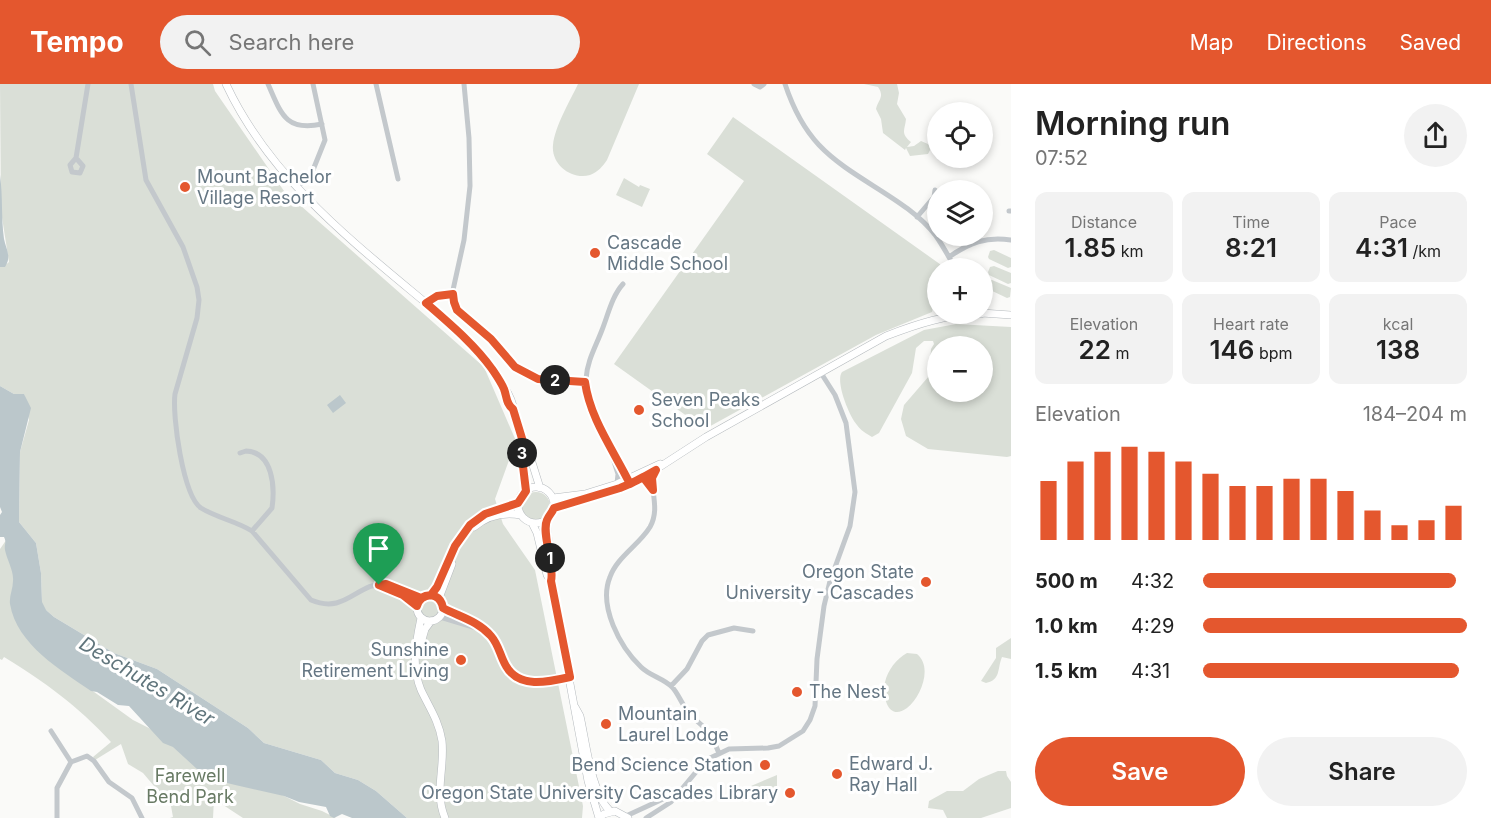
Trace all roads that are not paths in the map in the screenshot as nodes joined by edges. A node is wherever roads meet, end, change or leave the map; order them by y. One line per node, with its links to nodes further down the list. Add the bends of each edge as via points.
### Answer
1 (88, 84): 12 (street)
2 (131, 84): 46 (street, via 146,180 183,246 198,293 198,318 173,405 182,464 191,496 200,507)
3 (226, 84): 14 (main road, via 259,141)
4 (268, 84): 11 (street, via 287,121 299,127)
5 (313, 84): 11 (street)
6 (376, 84): 13 (street)
7 (464, 84): 22 (street, via 470,186)
8 (754, 84): 9 (street)
9 (764, 84)
10 (785, 84): 16 (street, via 797,113 818,143 845,167)
11 (322, 124): 14 (street, via 326,140 320,157)
12 (76, 158)
13 (398, 179)
14 (297, 188): 23 (main road)
15 (927, 205): 16 (street)
16 (917, 217): 17 (street)
17 (927, 226)
18 (1011, 240): 20 (street, via 985,239)
19 (943, 246): 20 (street)
20 (949, 257)
21 (623, 284): 28 (street, via 591,357)
22 (453, 294): 23 (street, via 437,296); 28 (street, via 457,310 491,339 515,367 538,379)
23 (426, 303): 30 (main road, via 470,342 491,369 505,390)
24 (993, 314): 25 (main road)
25 (1011, 315)
26 (927, 322): 27 (main road, via 886,336)
27 (821, 373): 32 (main road); 63 (street, via 846,423 855,492 850,526 824,606 815,706 802,731 779,746 740,747)
28 (585, 382): 29 (street)
29 (605, 437): 35 (street); 36 (street, via 618,474)
30 (524, 445): 37 (main road); 39 (main road)
31 (240, 453): 46 (street, via 258,453 272,480 272,508)
32 (663, 463): 33 (main road); 35 (main road)
33 (656, 470): 34 (main road); 38 (street)
34 (643, 477): 35 (main road); 38 (street)
35 (628, 482): 36 (main road); 42 (main road, via 601,495)
36 (617, 484): 40 (main road)
37 (540, 488): 39 (main road); 40 (main road)
38 (653, 490): 60 (street, via 653,519 613,569 606,602 614,626 640,666)
39 (526, 491): 41 (main road)
40 (553, 498): 42 (main road)
41 (518, 503): 43 (main road); 49 (main road, via 485,514 470,525)
42 (554, 508): 44 (main road)
43 (521, 515): 45 (main road); 51 (main road, via 502,514 480,522 471,531 457,550)
44 (547, 520): 45 (main road); 47 (main road)
45 (532, 523): 47 (main road)
46 (252, 531): 48 (street, via 311,600 334,604)
47 (551, 581): 59 (main road)
48 (379, 585): 50 (street, via 386,584); 52 (street)
49 (431, 595): 50 (main road); 51 (main road)
50 (421, 598): 52 (main road)
51 (439, 598): 53 (main road)
52 (417, 606): 55 (main road)
53 (443, 608): 54 (main road); 57 (street)
54 (440, 617): 56 (main road); 57 (street)
55 (421, 618): 56 (main road); 67 (main road, via 415,663 419,685 441,734 439,792)
56 (431, 621): 67 (main road, via 422,636 420,673 442,720 445,736 443,790)
57 (484, 630): 59 (street, via 497,644 506,667 522,679 537,683)
58 (753, 631): 60 (street, via 734,628 708,635)
59 (570, 677): 61 (main road)
60 (671, 686): 63 (street, via 691,716 711,736)
61 (575, 706): 66 (main road, via 595,784); 71 (main road, via 588,781)
62 (51, 731): 64 (street)
63 (719, 753): 65 (street, via 706,760)
64 (71, 762): 69 (street, via 57,788); 70 (street, via 83,756 91,758 105,778 132,798)
65 (677, 792): 68 (street); 72 (street, via 671,802)
66 (610, 811): 68 (main road); 71 (main road)
67 (447, 817)
68 (627, 817)
69 (57, 818)
70 (142, 818)
71 (599, 818)
72 (646, 818)

